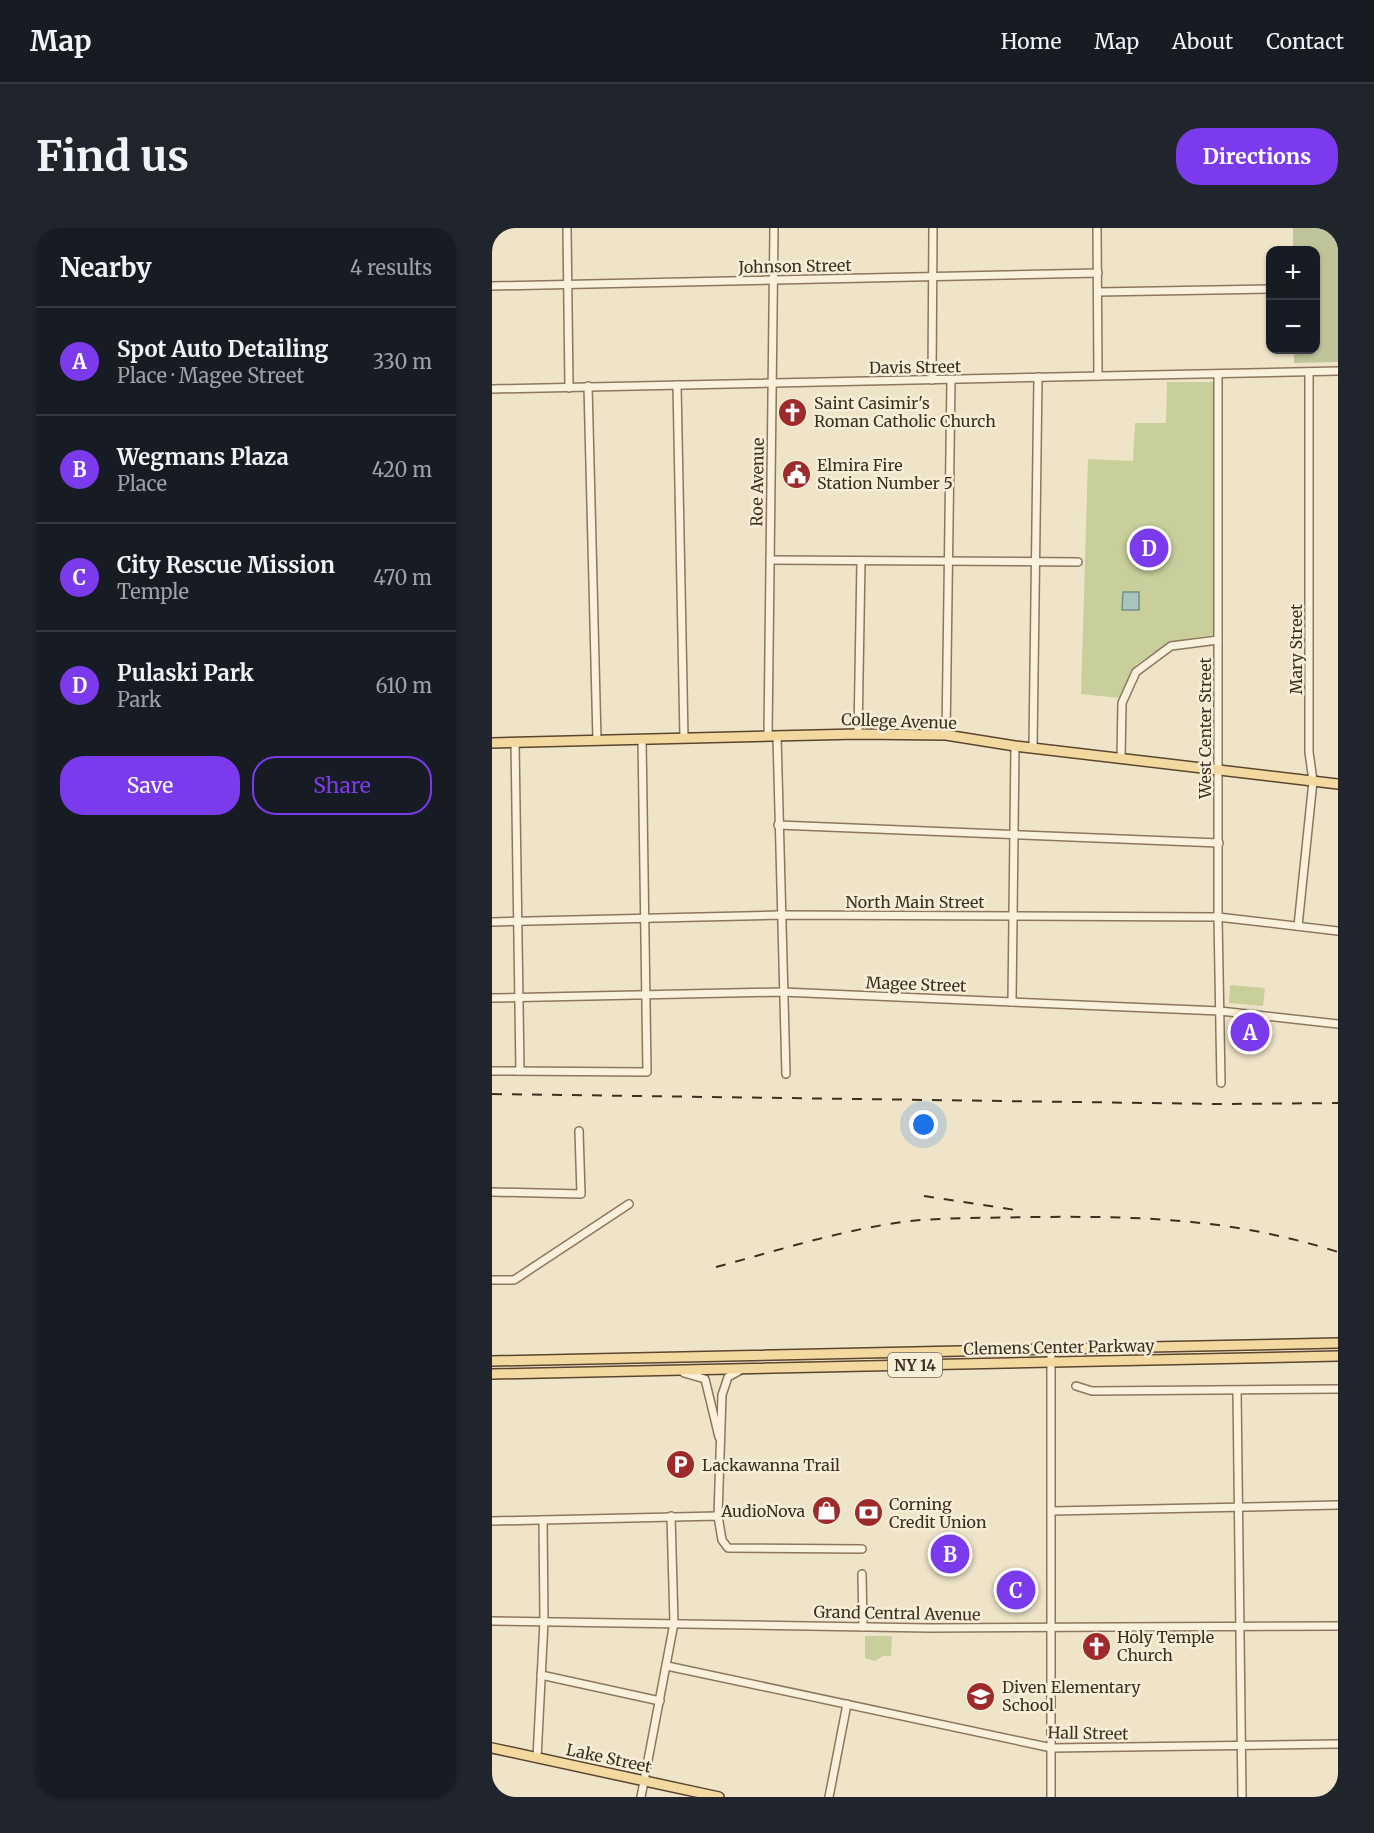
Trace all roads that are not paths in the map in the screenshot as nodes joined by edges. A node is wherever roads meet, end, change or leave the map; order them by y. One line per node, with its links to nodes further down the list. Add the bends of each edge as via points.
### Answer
1 (567, 228): 8 (street)
2 (774, 228): 7 (street, Roe Avenue)
3 (933, 228): 6 (street)
4 (1097, 228): 5 (street)
5 (1098, 273): 6 (street, Johnson Street); 11 (street)
6 (933, 277): 7 (street, Johnson Street); 17 (street)
7 (773, 280): 8 (street, Johnson Street); 19 (street, Roe Avenue)
8 (568, 285): 9 (street, Johnson Street); 23 (street)
9 (492, 286)
10 (1266, 289): 11 (street)
11 (1098, 292): 15 (street)
12 (1338, 371): 13 (street, Davis Street)
13 (1309, 372): 14 (street, Davis Street); 42 (street, Mary Street, via 1309,752)
14 (1218, 374): 15 (street, Davis Street); 29 (street, West Center Street)
15 (1098, 376): 16 (street, Davis Street)
16 (1038, 377): 18 (street, Davis Street); 27 (street)
17 (932, 380): 18 (street, Davis Street); 19 (street, Davis Street)
18 (951, 380): 26 (street)
19 (772, 384): 20 (street, Davis Street); 24 (street, Roe Avenue)
20 (677, 385): 21 (street, Davis Street); 33 (street)
21 (588, 386): 23 (street, Davis Street); 35 (street)
22 (492, 388): 23 (street, Davis Street)
23 (570, 388)
24 (770, 560): 25 (street); 32 (street, Roe Avenue)
25 (861, 561): 26 (street); 30 (street)
26 (948, 561): 27 (street); 31 (street)
27 (1035, 562): 28 (street); 39 (street)
28 (1078, 562)
29 (1218, 640): 40 (street, via 1171,646 1136,672 1122,703); 41 (street, West Center Street)
30 (858, 734): 31 (main road, College Avenue); 32 (main road, College Avenue)
31 (946, 735): 38 (main road, College Avenue)
32 (772, 736): 33 (main road, College Avenue); 44 (street, Roe Avenue)
33 (684, 738): 34 (main road, College Avenue)
34 (642, 739): 35 (main road, College Avenue); 50 (street)
35 (597, 740): 36 (main road, College Avenue)
36 (515, 742): 37 (main road, College Avenue); 51 (street)
37 (492, 743)
38 (1015, 747): 39 (main road, College Avenue); 45 (street)
39 (1033, 747): 40 (main road, College Avenue)
40 (1121, 759): 41 (main road, College Avenue)
41 (1219, 770): 42 (main road, College Avenue); 46 (street, West Center Street)
42 (1313, 781): 43 (main road, College Avenue); 53 (street, Mary Street)
43 (1338, 784)
44 (778, 825): 45 (street); 47 (street, Roe Avenue)
45 (1014, 836): 46 (street); 48 (street)
46 (1220, 843): 49 (street, West Center Street)
47 (780, 915): 48 (street, North Main Street); 50 (street, North Main Street); 55 (street, Roe Avenue)
48 (1014, 916): 49 (street, North Main Street); 59 (street)
49 (1218, 917): 53 (street, North Main Street); 60 (street, West Center Street)
50 (645, 918): 51 (street, North Main Street); 56 (street)
51 (518, 921): 52 (street, North Main Street); 58 (street)
52 (492, 922)
53 (1298, 926): 54 (street, North Main Street)
54 (1338, 931)
55 (782, 992): 56 (street, Magee Street); 59 (street, Magee Street); 64 (street, Roe Avenue)
56 (646, 995): 58 (street, Magee Street); 63 (street, via 647,1072)
57 (492, 998): 58 (street, Magee Street)
58 (520, 998): 63 (street)
59 (1012, 1002): 60 (street, Magee Street)
60 (1220, 1011): 61 (street, Magee Street); 65 (street, West Center Street)
61 (1338, 1024)
62 (492, 1071): 63 (street)
63 (520, 1071)
64 (786, 1074)
65 (1221, 1083)
66 (579, 1131): 67 (street, via 581,1194)
67 (492, 1192)
68 (629, 1204): 69 (street, via 514,1280)
69 (492, 1280)
70 (1338, 1344): 71 (main road, Clemens Center Parkway / NY 14)
71 (1051, 1349): 73 (main road, Clemens Center Parkway / NY 14); 74 (street)
72 (1338, 1356): 74 (main road, Clemens Center Parkway / NY 14)
73 (492, 1361)
74 (1050, 1361): 75 (main road, Clemens Center Parkway / NY 14); 84 (street)
75 (744, 1368): 76 (main road, Clemens Center Parkway / NY 14); 81 (street, via 724,1382)
76 (668, 1370): 77 (main road, Clemens Center Parkway / NY 14); 81 (street, via 705,1380)
77 (492, 1374)
78 (1076, 1386): 80 (street, via 1092,1391)
79 (1338, 1389): 80 (street)
80 (1237, 1391): 83 (street)
81 (720, 1439): 86 (street)
82 (1338, 1505): 83 (street)
83 (1238, 1506): 84 (street); 97 (street)
84 (1052, 1511): 96 (street)
85 (671, 1516): 86 (street); 87 (street); 93 (street)
86 (718, 1516): 89 (street, via 722,1539 728,1548)
87 (543, 1520): 88 (street); 91 (street)
88 (492, 1521)
89 (862, 1549)
90 (862, 1574): 95 (street)
91 (544, 1620): 92 (street, Grand Central Avenue); 93 (street, Grand Central Avenue); 99 (street)
92 (492, 1621)
93 (674, 1623): 95 (street, Grand Central Avenue); 98 (street)
94 (1338, 1626): 97 (street, Grand Central Avenue)
95 (863, 1627): 96 (street, Grand Central Avenue)
96 (1052, 1628): 97 (street, Grand Central Avenue); 105 (street)
97 (1240, 1628): 103 (street)
98 (667, 1666): 100 (street); 101 (street, Hall Street)
99 (541, 1675): 100 (street); 106 (street)
100 (660, 1701): 107 (street)
101 (847, 1704): 105 (street, Hall Street); 110 (street)
102 (1338, 1744): 103 (street, Hall Street)
103 (1240, 1745): 105 (street, Hall Street); 112 (street)
104 (492, 1748): 106 (main road, Lake Street)
105 (1052, 1748): 111 (street)
106 (537, 1758): 107 (main road, Lake Street)
107 (643, 1780): 108 (street); 109 (main road, Lake Street)
108 (641, 1797)
109 (719, 1797)
110 (829, 1797)
111 (1051, 1797)
112 (1242, 1797)

